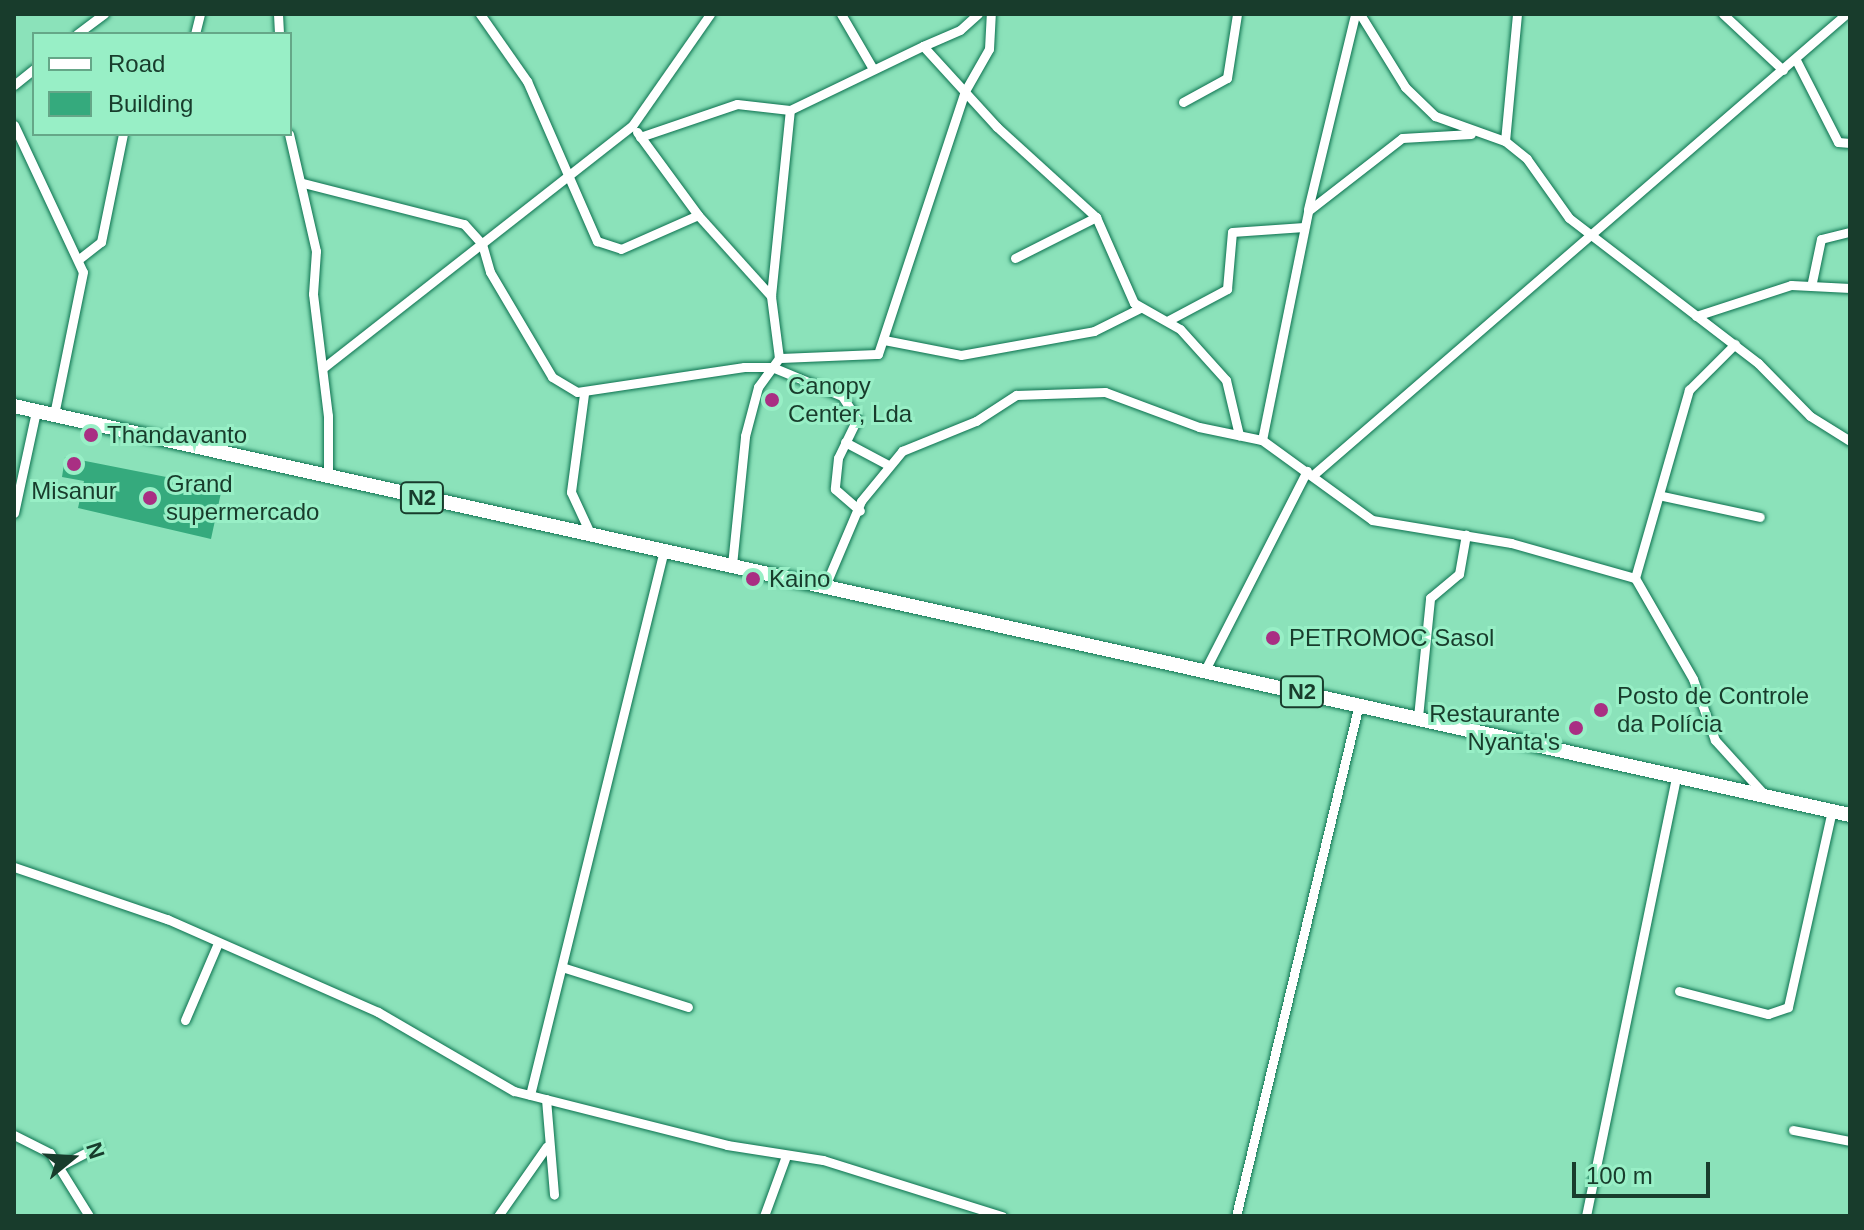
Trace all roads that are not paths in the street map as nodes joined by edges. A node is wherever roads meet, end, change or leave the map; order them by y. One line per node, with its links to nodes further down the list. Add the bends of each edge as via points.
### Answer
1 (104, 14): 12 (street)
2 (480, 14): 30 (street, via 523,73)
3 (710, 14): 23 (street)
4 (841, 14): 15 (street)
5 (978, 14): 13 (street, via 960,30)
6 (991, 14): 19 (street, via 989,49)
7 (1237, 14): 20 (street, via 1227,78)
8 (1358, 14): 24 (street, via 1405,87 1435,116); 32 (street)
9 (1517, 14): 28 (street)
10 (1723, 14): 16 (street)
11 (1846, 14): 14 (street)
12 (80, 32)
13 (923, 46): 15 (street); 19 (street)
14 (1796, 60): 16 (street); 29 (street, via 1838,142)
15 (872, 67): 21 (street)
16 (1783, 70): 37 (street)
17 (32, 71): 18 (street)
18 (14, 85)
19 (965, 91): 34 (street); 47 (street)
20 (1183, 102)
21 (790, 110): 27 (street, via 737,104); 43 (street)
22 (14, 125): 40 (street, via 48,207)
23 (632, 126): 27 (street); 30 (street)
24 (1474, 134): 28 (street); 32 (street, via 1393,142)
25 (123, 136): 40 (street, via 101,242)
26 (290, 136): 31 (street)
27 (640, 137): 33 (street)
28 (1505, 141): 37 (street)
29 (1850, 143)
30 (567, 175): 33 (street, via 597,241 614,250); 38 (street)
31 (303, 183): 38 (street, via 458,220); 51 (street, via 316,251 313,294)
32 (1308, 211): 35 (street)
33 (698, 215): 43 (street)
34 (1096, 217): 39 (street); 44 (street)
35 (1304, 227): 46 (street, via 1232,232 1227,289); 57 (street)
36 (1850, 232): 41 (street, via 1821,239)
37 (1592, 237): 45 (street); 61 (street)
38 (482, 244): 51 (street); 52 (street, via 490,272 552,377)
39 (1015, 258)
40 (79, 259): 55 (street, via 82,290)
41 (1812, 282): 42 (street); 45 (street)
42 (1850, 288)
43 (771, 296): 49 (street)
44 (1140, 308): 46 (street); 47 (street, via 1094,331 961,355)
45 (1696, 316): 48 (street)
46 (1169, 320): 56 (street, via 1226,380)
47 (884, 340): 49 (street, via 878,354)
48 (1735, 344): 58 (street, via 1792,400); 63 (street, via 1689,390)
49 (779, 358): 50 (street)
50 (772, 367): 52 (street, via 732,368); 59 (street, via 852,403 857,419); 70 (street, via 758,387 745,436)
51 (323, 368): 62 (street)
52 (584, 394): 67 (street, via 571,492)
53 (14, 406): 54 (main road, N2)
54 (36, 411): 55 (main road, N2); 65 (street)
55 (54, 415): 62 (main road, N2)
56 (1239, 435): 57 (street); 60 (street, via 1199,427 1105,392 1038,391 913,443)
57 (1262, 440): 61 (street)
58 (1850, 441)
59 (845, 442): 60 (street); 64 (street, via 835,489)
60 (888, 465): 64 (street)
61 (1310, 473): 68 (street, via 1372,520); 73 (street)
62 (328, 478): 67 (main road, N2)
63 (1663, 496): 66 (street); 71 (street)
64 (860, 511): 72 (street)
65 (14, 513)
66 (1760, 517)
67 (590, 533): 69 (main road, N2)
68 (1466, 535): 71 (street); 75 (street, via 1459,574 1430,598)
69 (664, 550): 70 (main road, N2); 82 (street)
70 (732, 565): 72 (main road, N2)
71 (1635, 578): 77 (street, via 1693,679 1715,740)
72 (825, 586): 73 (main road, N2)
73 (1204, 672): 74 (main road, N2)
74 (1359, 704): 75 (main road, N2); 100 (street)
75 (1418, 717): 76 (main road, N2)
76 (1676, 777): 77 (main road, N2); 101 (street)
77 (1764, 794): 78 (main road, N2)
78 (1832, 810): 79 (main road, N2); 83 (street, via 1788,1007 1768,1014)
79 (1850, 815)
80 (14, 867): 81 (street)
81 (218, 943): 85 (street); 86 (street, via 405,1025 485,1076)
82 (565, 968): 84 (street); 86 (street)
83 (1679, 991)
84 (688, 1007)
85 (185, 1020)
86 (530, 1095): 87 (street)
87 (546, 1099): 91 (street); 93 (street)
88 (1793, 1130): 90 (street)
89 (14, 1135): 94 (street, via 41,1146)
90 (1850, 1141)
91 (547, 1146): 95 (street); 97 (street)
92 (97, 1147): 94 (street)
93 (786, 1156): 98 (street); 99 (street, via 831,1162)
94 (60, 1166): 96 (street)
95 (554, 1195)
96 (89, 1216)
97 (498, 1216)
98 (764, 1216)
99 (1002, 1216)
100 (1236, 1216)
101 (1586, 1216)

